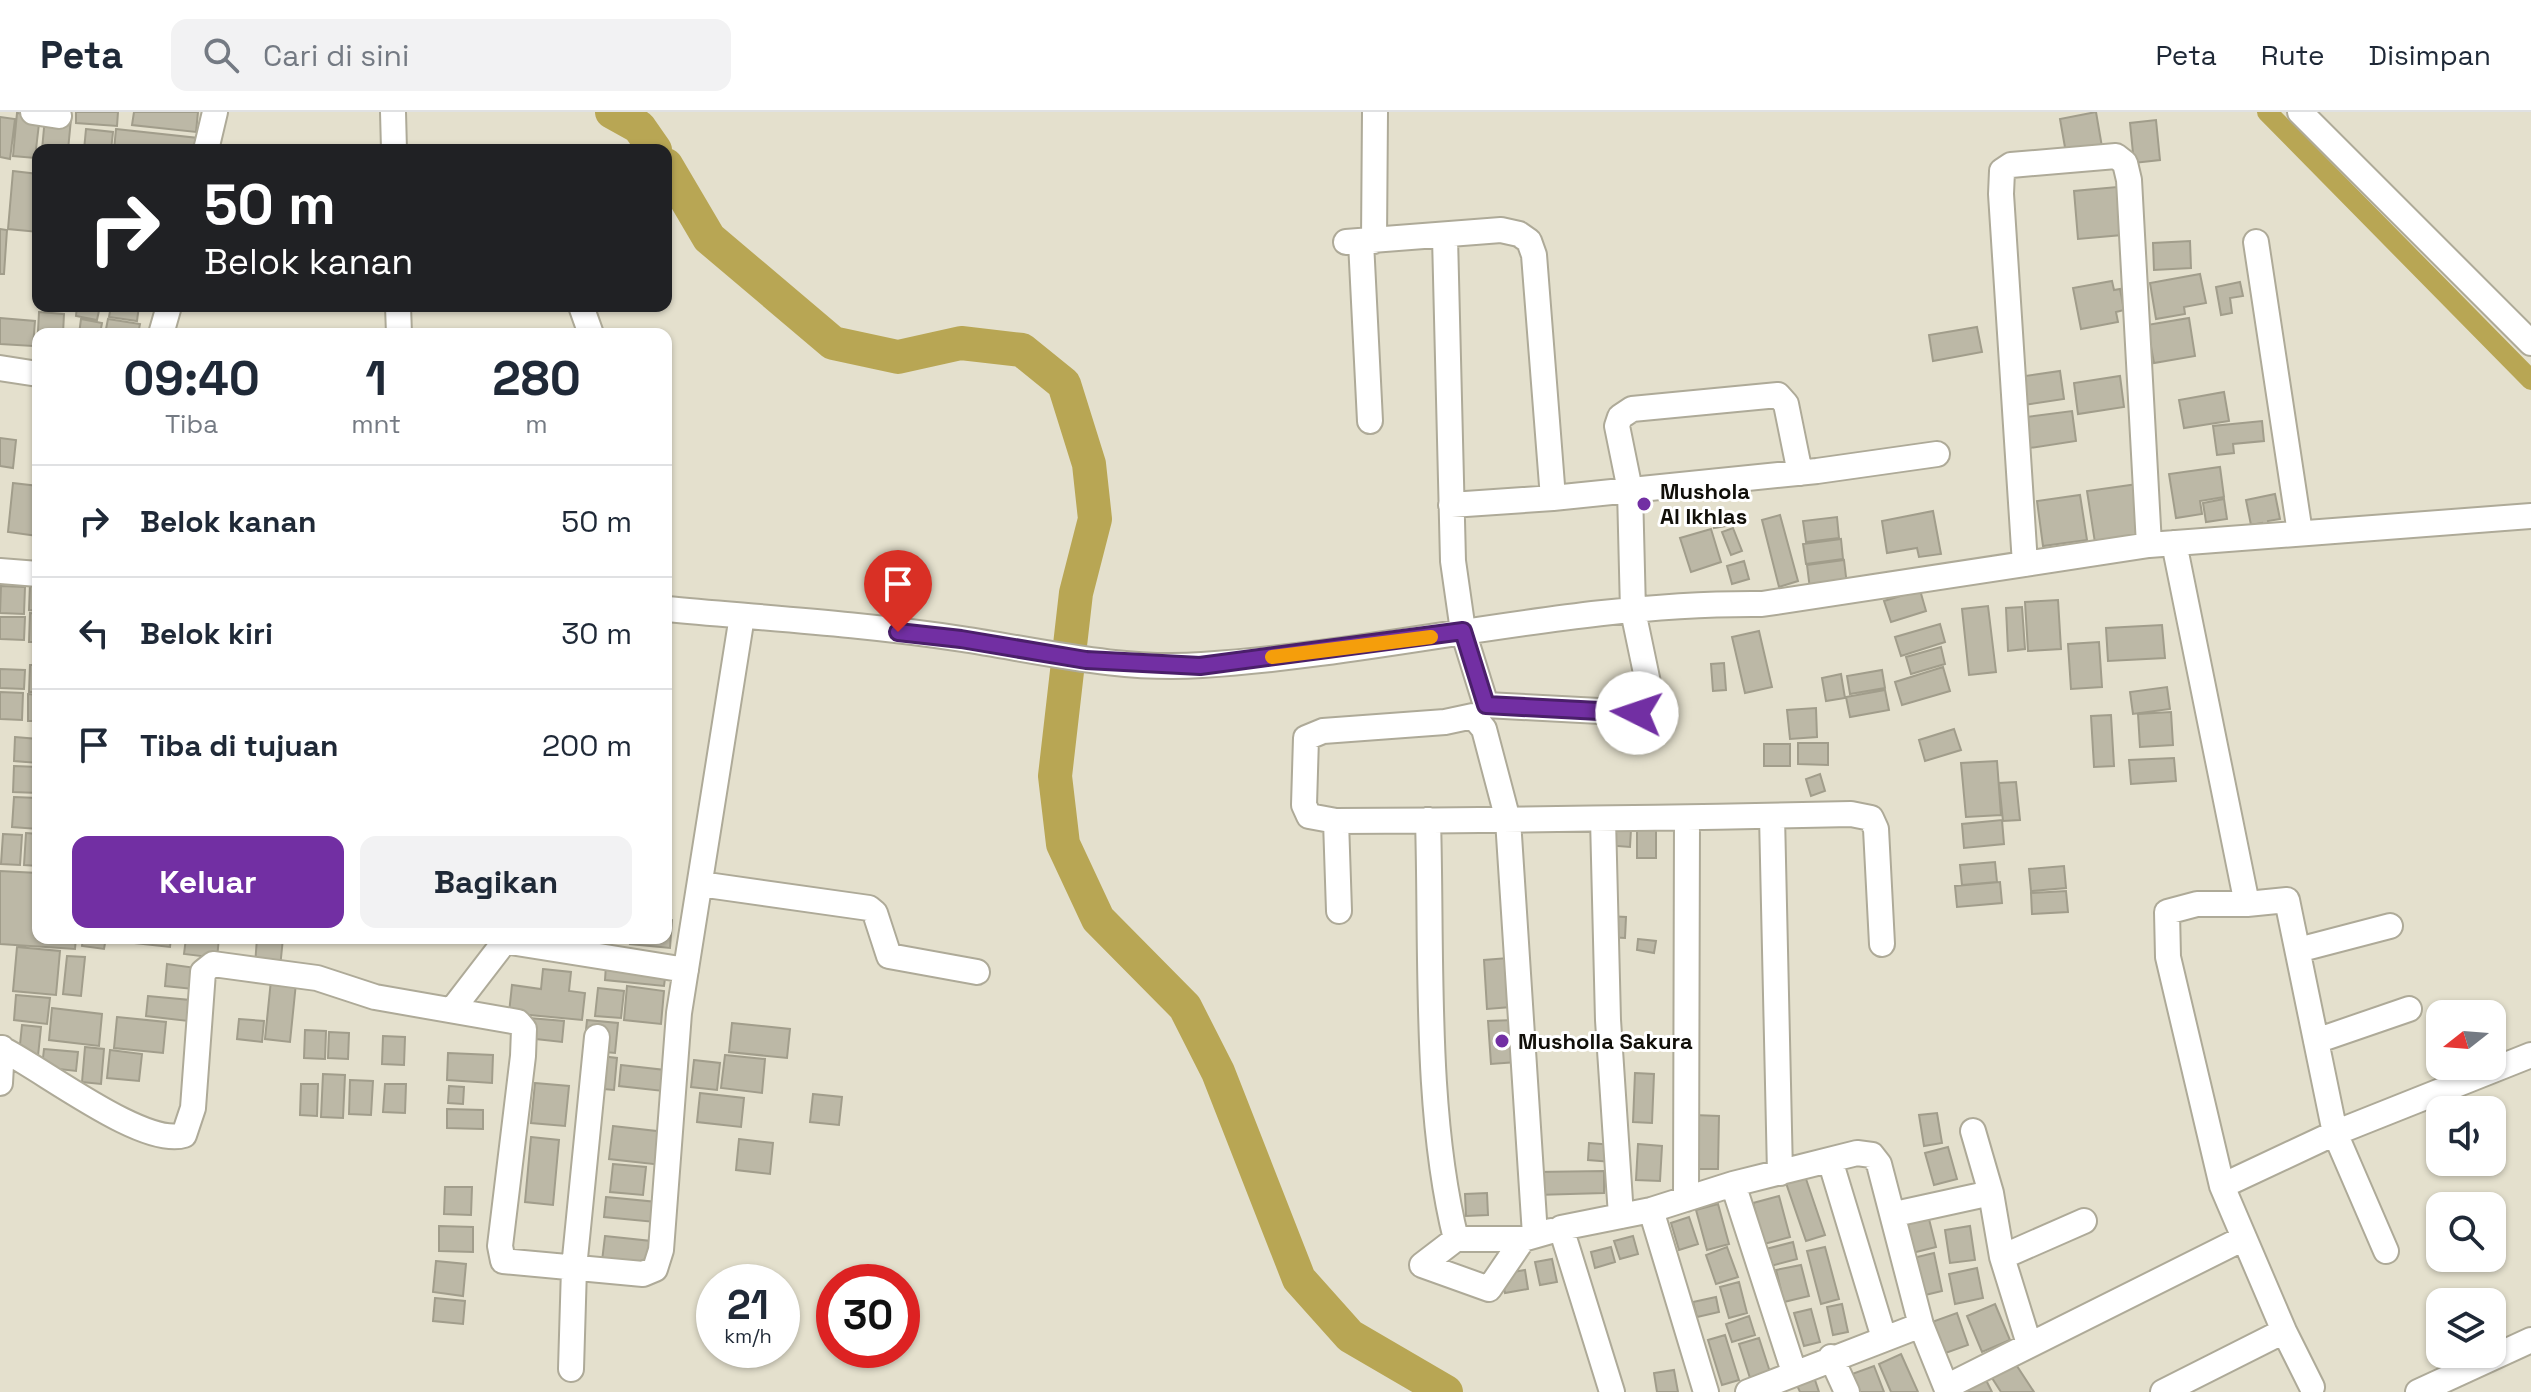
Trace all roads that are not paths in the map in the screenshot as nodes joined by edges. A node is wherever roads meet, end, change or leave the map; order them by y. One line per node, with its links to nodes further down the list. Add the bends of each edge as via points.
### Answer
1 (33, 112): 6 (street)
2 (215, 112): 7 (street)
3 (393, 112): 8 (street)
4 (1375, 112): 10 (street)
5 (2300, 112): 12 (street)
6 (59, 116)
7 (207, 144)
8 (394, 144)
9 (1445, 237): 10 (street); 19 (street, via 1501,230 1529,241); 20 (street)
10 (1360, 242): 15 (street)
11 (2256, 242): 22 (street)
12 (2531, 343)
13 (0, 368): 14 (street)
14 (32, 373)
15 (1370, 421)
16 (1937, 454): 17 (street)
17 (1800, 473): 18 (street); 18 (street, via 1786,404 1768,394 1625,413 1617,426)
18 (1630, 490): 19 (street); 29 (street)
19 (1553, 498): 20 (street)
20 (1451, 505): 31 (street)
21 (2531, 516): 22 (street)
22 (2300, 533): 23 (street)
23 (2174, 543): 24 (street); 39 (street)
24 (2149, 545): 25 (street); 25 (street, via 2125,163 2116,156 2011,165 2002,171 2001,194)
25 (2025, 564): 29 (street, via 1762,604)
26 (0, 571): 27 (street)
27 (32, 574)
28 (672, 610): 30 (street)
29 (1633, 611): 31 (street); 31 (street, via 1651,697 1637,713 1486,705)
30 (742, 616): 31 (street, via 961,639 1086,660 1200,666); 38 (street)
31 (1463, 631)
32 (1772, 816): 33 (street); 44 (street, via 1871,818 1876,829); 58 (street)
33 (1687, 818): 34 (street); 62 (street)
34 (1603, 819): 36 (street); 65 (street, via 1608,1020)
35 (1428, 820): 36 (street); 37 (street); 69 (street, via 1436,1094 1443,1178)
36 (1508, 820): 37 (street, via 1484,729 1473,716 1323,731 1306,738 1304,805 1309,816); 68 (street)
37 (1336, 821): 40 (street)
38 (700, 884): 46 (street); 47 (street, via 869,908 889,956)
39 (2247, 904): 45 (street, via 2287,900); 60 (street, via 2197,904 2167,912 2165,924 2168,957)
40 (1339, 911)
41 (2390, 926): 45 (street)
42 (503, 944): 49 (street)
43 (524, 944): 46 (street)
44 (1882, 944)
45 (2298, 950): 51 (street)
46 (686, 970): 73 (street, via 661,1250 655,1269 643,1274)
47 (977, 972)
48 (2409, 1009): 51 (street)
49 (452, 1010): 52 (street, via 375,997 317,978 219,963 206,966 193,1108 184,1135 175,1138 114,1116); 73 (street, via 501,1016 524,1029 500,1246 503,1261)
50 (597, 1037): 73 (street)
51 (2316, 1041): 56 (street)
52 (1, 1048): 54 (street)
53 (2531, 1055): 56 (street)
54 (0, 1083)
55 (1973, 1131): 61 (street)
56 (2335, 1133): 60 (street); 71 (street)
57 (1830, 1160): 58 (street); 64 (street, via 1872,1155); 76 (street)
58 (1780, 1173): 59 (street)
59 (1733, 1184): 62 (street); 81 (street)
60 (2222, 1186): 70 (street)
61 (1991, 1193): 64 (street); 72 (street)
62 (1686, 1199): 63 (street)
63 (1651, 1210): 65 (street); 85 (street)
64 (1895, 1214): 74 (street)
65 (1621, 1216): 67 (street)
66 (2084, 1221): 72 (street)
67 (1561, 1228): 68 (street); 84 (street)
68 (1529, 1237): 69 (street); 69 (street, via 1489,1289 1422,1265)
69 (1456, 1239)
70 (2242, 1239): 75 (street); 78 (street)
71 (2386, 1251)
72 (2002, 1257): 78 (street)
73 (574, 1268): 80 (street)
74 (1921, 1325): 76 (street); 83 (street)
75 (2284, 1331): 82 (street); 88 (street)
76 (1884, 1338): 79 (street)
77 (2531, 1340): 89 (street)
78 (2029, 1344): 83 (street)
79 (1831, 1357): 81 (street); 87 (street)
80 (571, 1369)
81 (1794, 1372): 86 (street)
82 (2312, 1387)
83 (1947, 1390)
84 (1612, 1392)
85 (1706, 1392)
86 (1748, 1392)
87 (1847, 1392)
88 (2163, 1392)
89 (2418, 1392)

